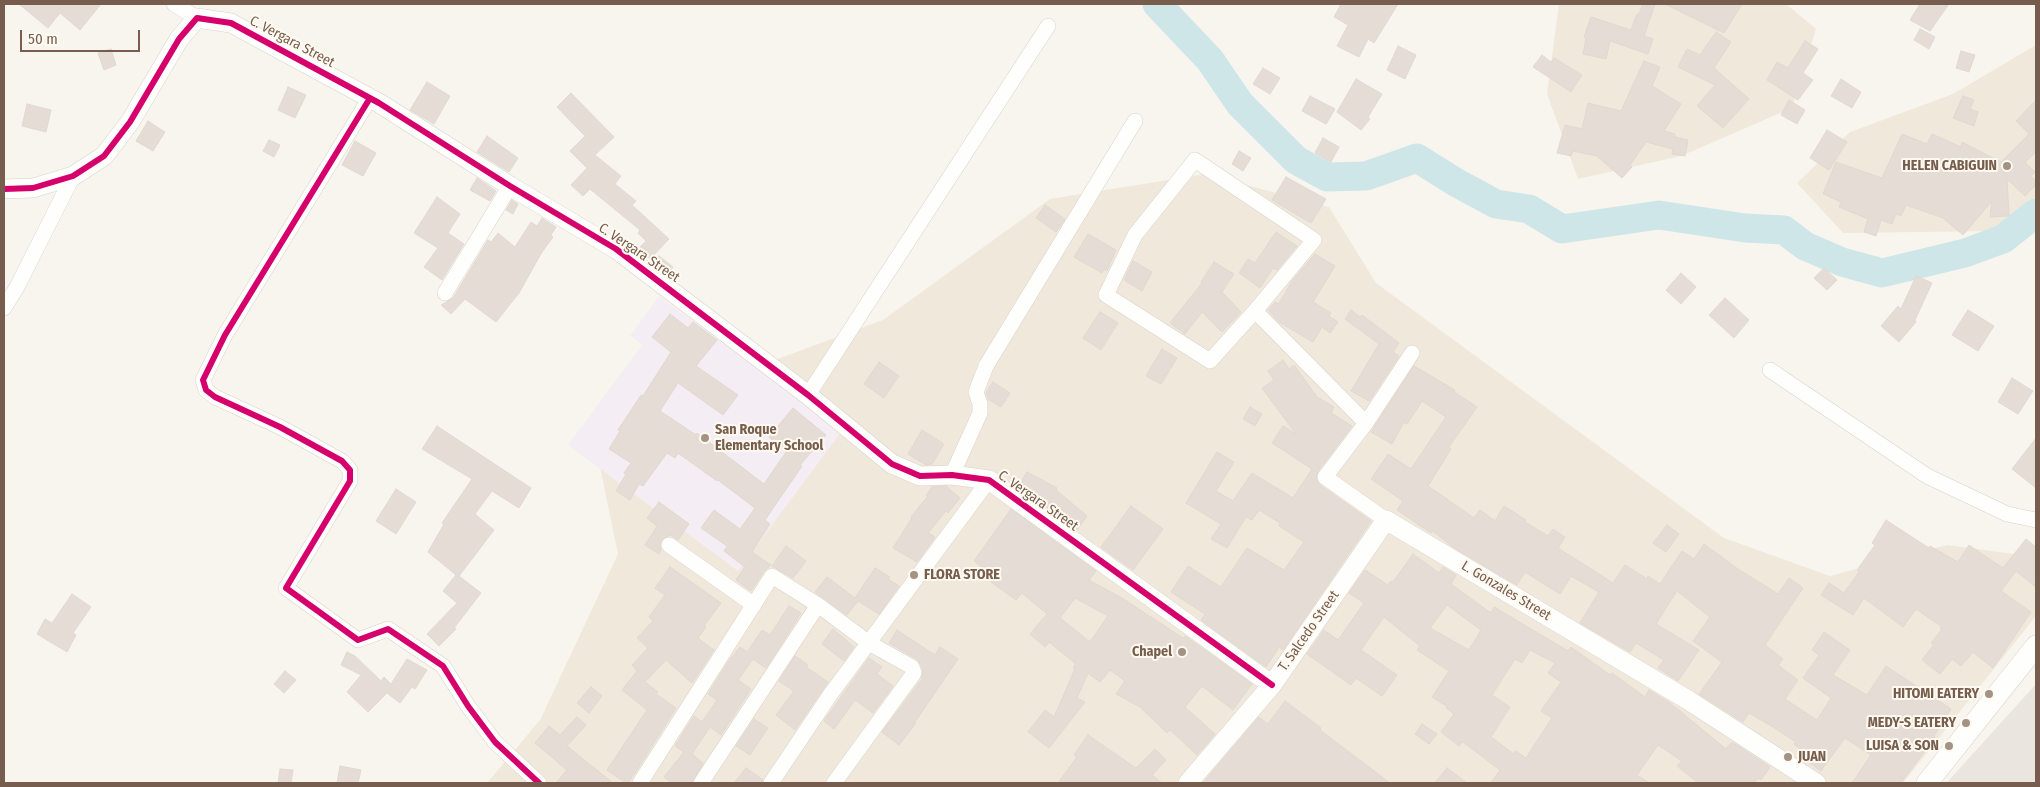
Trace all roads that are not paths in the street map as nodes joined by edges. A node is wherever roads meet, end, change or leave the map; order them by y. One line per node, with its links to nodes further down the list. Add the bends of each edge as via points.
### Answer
1 (174, 4): 2 (street)
2 (197, 18): 4 (street, C. Vergara Street, via 231,23); 6 (street, via 179,39 130,122 104,156)
3 (1048, 26): 14 (street)
4 (370, 98): 7 (street, C. Vergara Street); 26 (street, via 225,335 203,380 206,390 215,397 342,461 350,470 350,481 286,588 358,640 388,628 443,666 495,742)
5 (1135, 121): 16 (street, via 986,366 976,392 980,413)
6 (72, 176): 8 (street, via 33,188); 10 (street)
7 (510, 186): 9 (street); 14 (street, C. Vergara Street, via 616,249)
8 (4, 189)
9 (445, 293)
10 (4, 308)
11 (1255, 312): 11 (street, via 1314,240 1195,160 1135,235 1106,295 1210,361); 15 (street)
12 (1412, 353): 15 (street, L. Gonzales Street)
13 (1770, 370): 19 (street, via 1927,476 2007,514)
14 (808, 395): 16 (street, C. Vergara Street, via 892,464 920,476)
15 (1366, 423): 18 (street, L. Gonzales Street, via 1325,477)
16 (952, 475): 17 (street, C. Vergara Street)
17 (989, 480): 23 (street); 25 (street, C. Vergara Street)
18 (1386, 520): 25 (street, T. Salcedo Street); 32 (street, L. Gonzales Street, via 1688,700)
19 (2036, 520)
20 (669, 546): 21 (street)
21 (754, 605): 22 (street, via 772,576); 27 (street)
22 (818, 605): 23 (street); 28 (street)
23 (869, 643): 29 (street); 30 (street, via 912,667 914,673)
24 (2036, 646): 33 (main road)
25 (1272, 685): 31 (street, T. Salcedo Street)
26 (539, 783)
27 (640, 783)
28 (701, 783)
29 (771, 783)
30 (834, 783)
31 (1188, 783)
32 (1816, 783)
33 (1927, 783)

